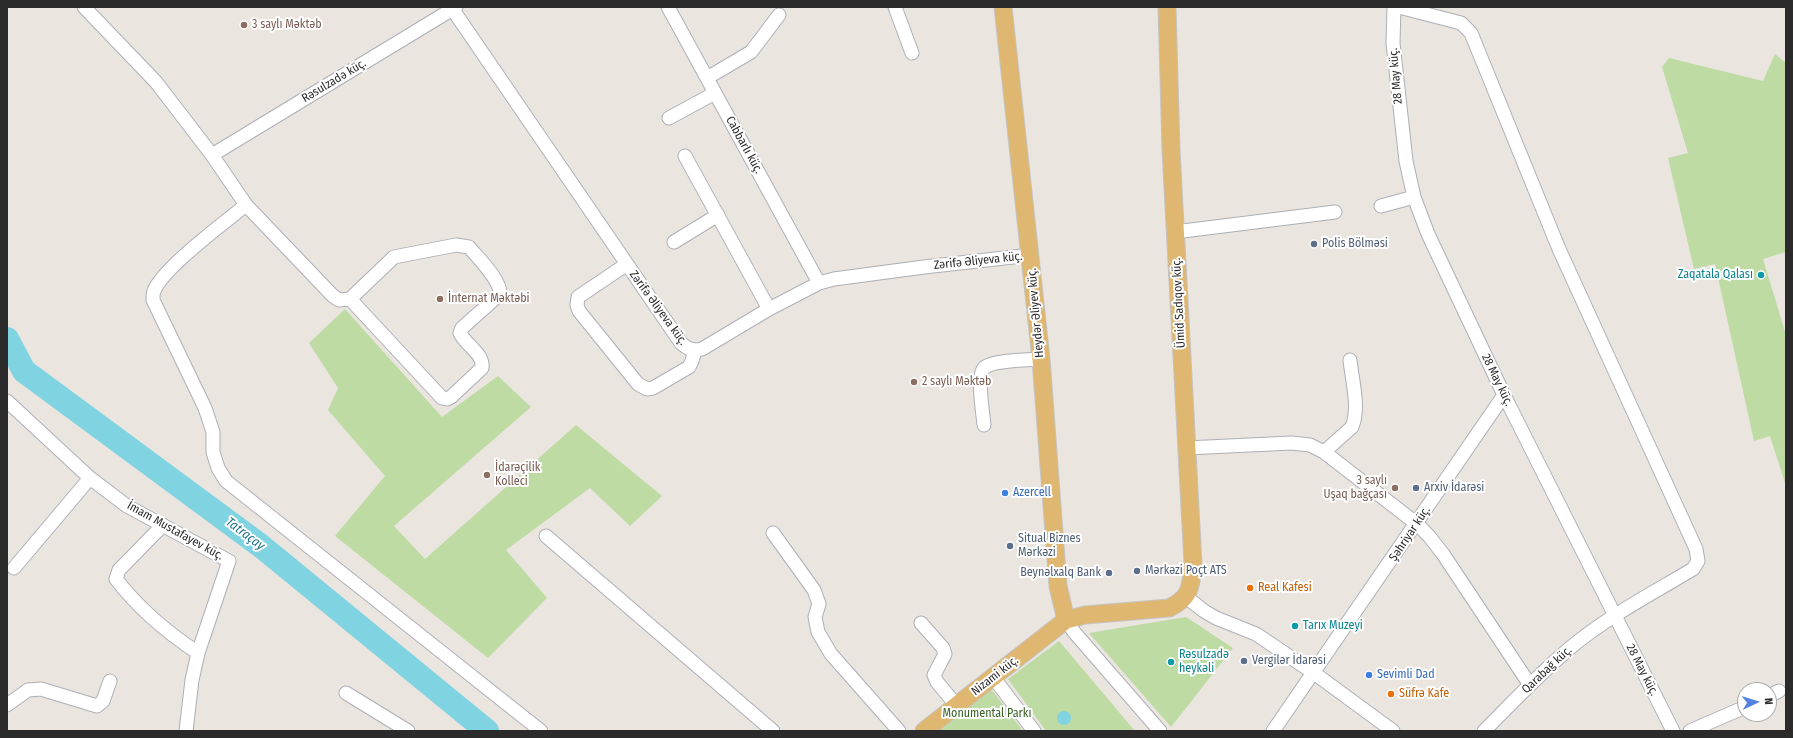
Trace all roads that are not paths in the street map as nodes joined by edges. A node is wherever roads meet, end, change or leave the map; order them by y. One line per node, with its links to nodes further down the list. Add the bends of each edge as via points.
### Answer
1 (84, 7): 14 (street, via 156,82)
2 (668, 7): 11 (street, Cabbarlı küç.)
3 (895, 7): 10 (street)
4 (1003, 7): 23 (main road, Heydər Əliyev küç.)
5 (1167, 7): 21 (main road, Ümid Sadıqov küç., via 1166,42)
6 (1394, 7): 16 (street, 28 May küç., via 1393,43 1397,91 1406,161)
7 (1399, 7): 43 (street, Qarabağ küç., via 1461,24 1471,32 1559,249 1696,549 1698,561 1693,569)
8 (453, 8): 14 (street, Rəsulzadə küç.); 24 (street, Zərifə Əliyeva küç.)
9 (779, 14): 11 (street, via 751,52)
10 (912, 53)
11 (707, 78): 12 (street, Cabbarlı küç.)
12 (715, 93): 13 (street); 25 (street, Cabbarlı küç.)
13 (669, 118)
14 (212, 155): 17 (street)
15 (685, 156): 20 (street)
16 (1414, 197): 18 (street); 31 (street, 28 May küç., via 1428,234)
17 (246, 205): 26 (street, via 333,296 339,300); 58 (street, via 166,275 154,291 153,300 205,408 213,432 213,452 218,468 226,481)
18 (1381, 206)
19 (1335, 212): 21 (street)
20 (718, 215): 22 (street); 27 (street)
21 (1175, 232): 34 (main road, Ümid Sadıqov küç.)
22 (674, 242)
23 (1031, 255): 25 (street, Zərifə Əliyeva küç., via 902,270); 29 (main road, Heydər Əliyev küç.)
24 (627, 264): 28 (street, Zərifə Əliyeva küç., via 681,343 688,349); 28 (street, via 578,297 579,311 638,384 647,389 689,367)
25 (819, 283): 27 (street, Zərifə Əliyeva küç.)
26 (350, 299): 26 (street, via 442,398 447,399 482,368 482,362 460,333 462,328 500,294 500,288 469,247 456,245 394,257)
27 (769, 309): 28 (street, Zərifə Əliyeva küç., via 702,349)
28 (695, 350)
29 (1041, 359): 33 (street, via 984,367 980,376); 44 (main road, Heydər Əliyev küç., via 1058,586)
30 (1350, 360): 35 (street, via 1356,410 1354,422 1352,427)
31 (1504, 395): 37 (street, Şəhriyar küç.); 43 (street, 28 May küç.)
32 (7, 401): 36 (street, İmam Mustafayev küç.)
33 (984, 425)
34 (1186, 448): 35 (street, via 1292,443 1310,445); 42 (main road, Ümid Sadıqov küç., via 1193,564 1191,584)
35 (1324, 452): 37 (street)
36 (90, 478): 38 (street, İmam Mustafayev küç., via 127,506); 41 (street)
37 (1417, 524): 47 (street, Şəhriyar küç.); 50 (street, via 1443,554)
38 (164, 525): 46 (street, İmam Mustafayev küç., via 229,561); 46 (street, via 119,570 116,579 125,591 173,636)
39 (773, 533): 59 (street, via 814,590 819,604 815,617 818,632 831,654)
40 (546, 536): 55 (street)
41 (14, 568)
42 (1186, 597): 44 (main road, via 1170,608 1085,615); 47 (street, via 1216,618 1256,634)
43 (1615, 615): 50 (street, Qarabağ küç., via 1569,648); 66 (street, 28 May küç.)
44 (1066, 620): 48 (main road, Nizami küç.); 62 (street)
45 (921, 623): 53 (street, via 943,648 944,654 934,675)
46 (198, 653): 56 (street, İmam Mustafayev küç.)
47 (1314, 673): 63 (street, Şəhriyar küç.); 64 (street)
48 (993, 677): 53 (main road, Nizami küç.); 61 (street)
49 (110, 682): 52 (street, via 103,701 97,706 41,689 28,690)
50 (1530, 685): 65 (street, Qarabağ küç.)
51 (346, 693): 57 (street)
52 (7, 705)
53 (957, 706): 60 (main road, Nizami küç.)
54 (1737, 710): 67 (street)
55 (768, 729)
56 (186, 731)
57 (408, 731)
58 (541, 731)
59 (898, 731)
60 (924, 731)
61 (1034, 731)
62 (1160, 731)
63 (1273, 731)
64 (1393, 731)
65 (1484, 731)
66 (1673, 731)
67 (1690, 731)

